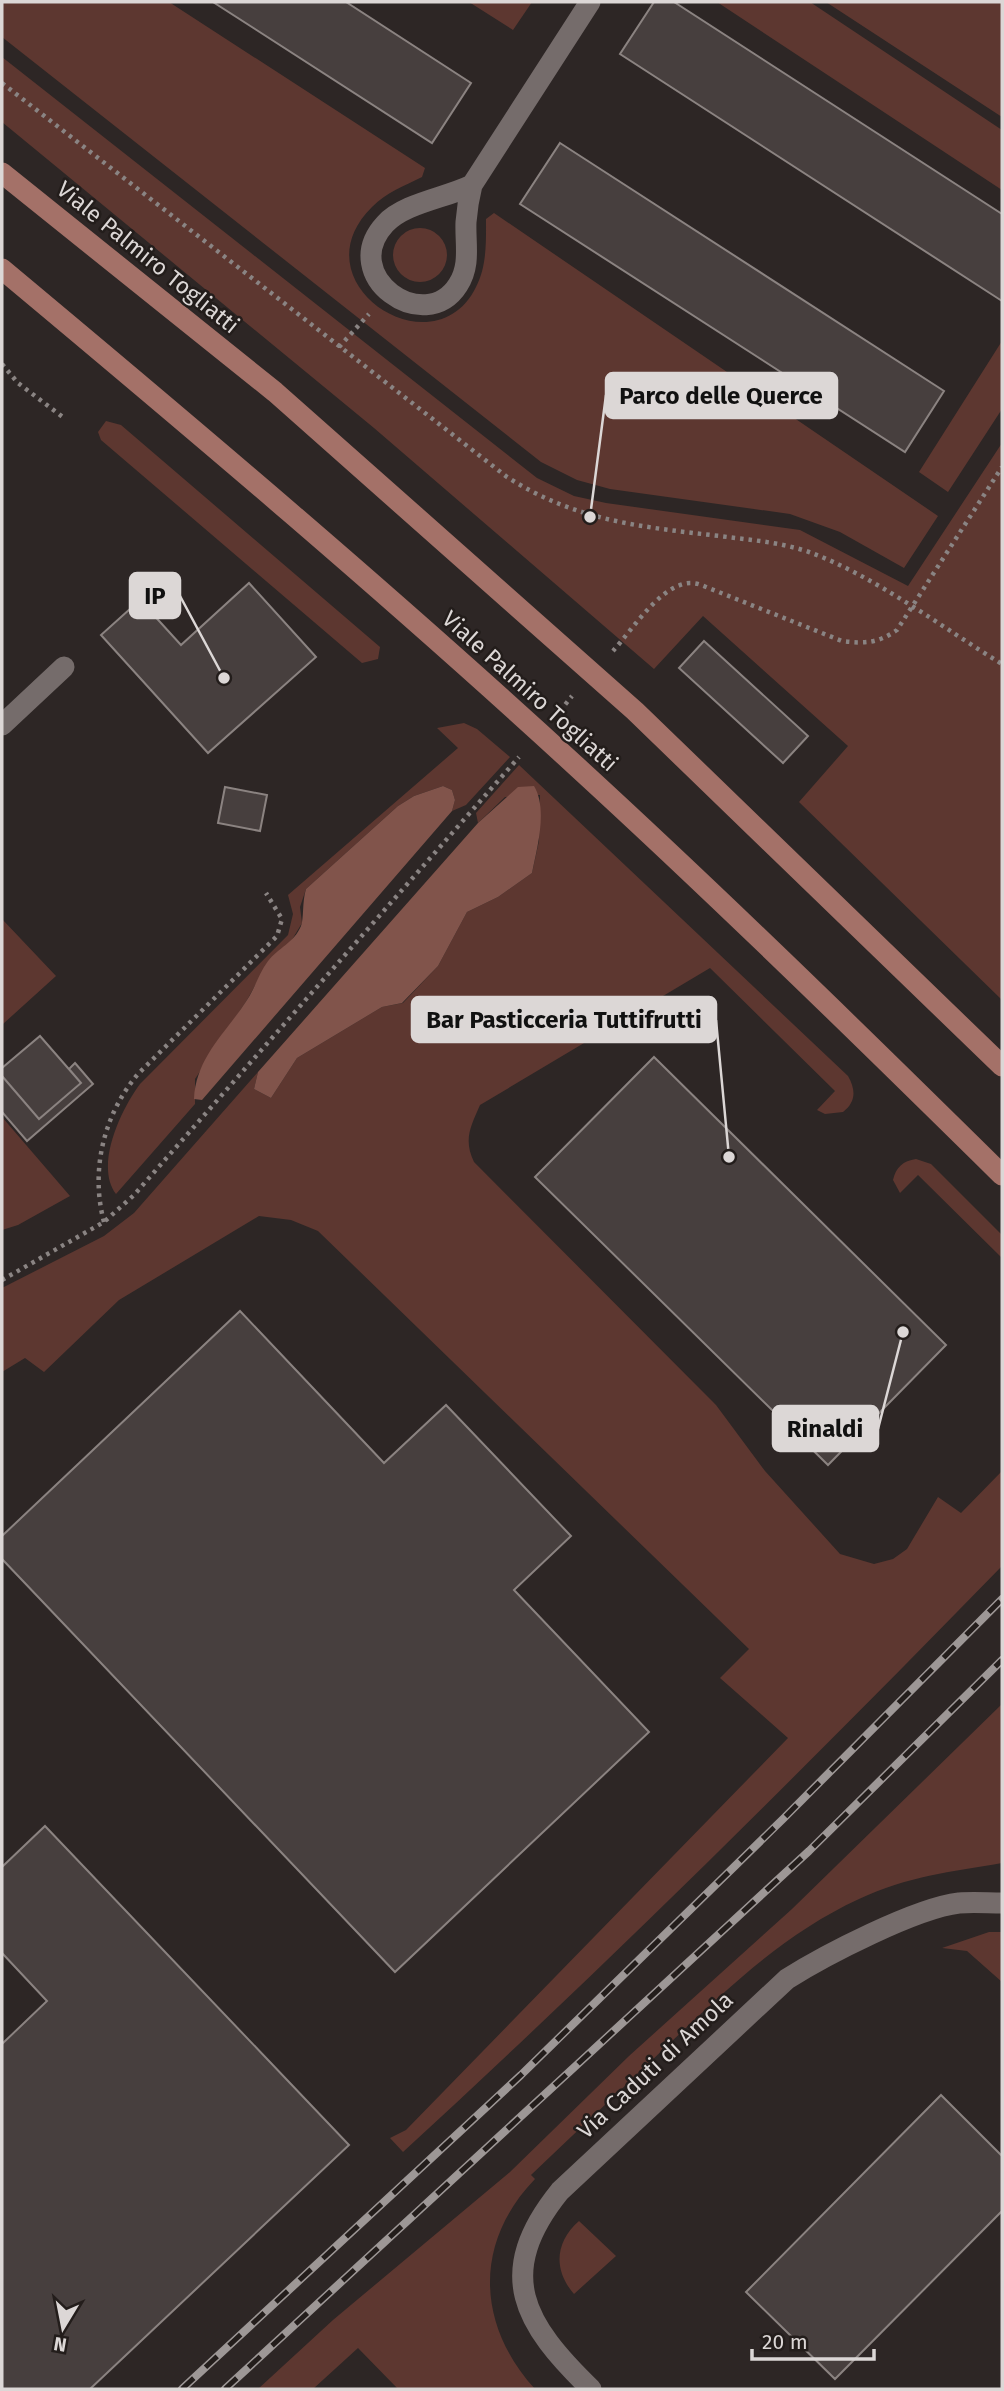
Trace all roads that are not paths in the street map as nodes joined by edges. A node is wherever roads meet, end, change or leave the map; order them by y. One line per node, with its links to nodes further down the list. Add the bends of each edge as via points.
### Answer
1 (590, 2): 3 (street)
2 (2, 173): 7 (main road, Viale Palmiro Togliatti, via 275,393 635,711)
3 (472, 185): 3 (street, via 467,259 457,287 432,303 404,302 388,293 373,270 371,255 384,225 399,213)
4 (2, 269): 8 (main road, Viale Palmiro Togliatti, via 199,434 574,764)
5 (64, 667): 6 (street)
6 (2, 725)
7 (1002, 1066)
8 (1002, 1175)
9 (1002, 1903): 10 (street, Via Caduti di Amola, via 957,1903 921,1913 796,1973 560,2191 528,2246 523,2266 525,2300 540,2335)
10 (591, 2389)

